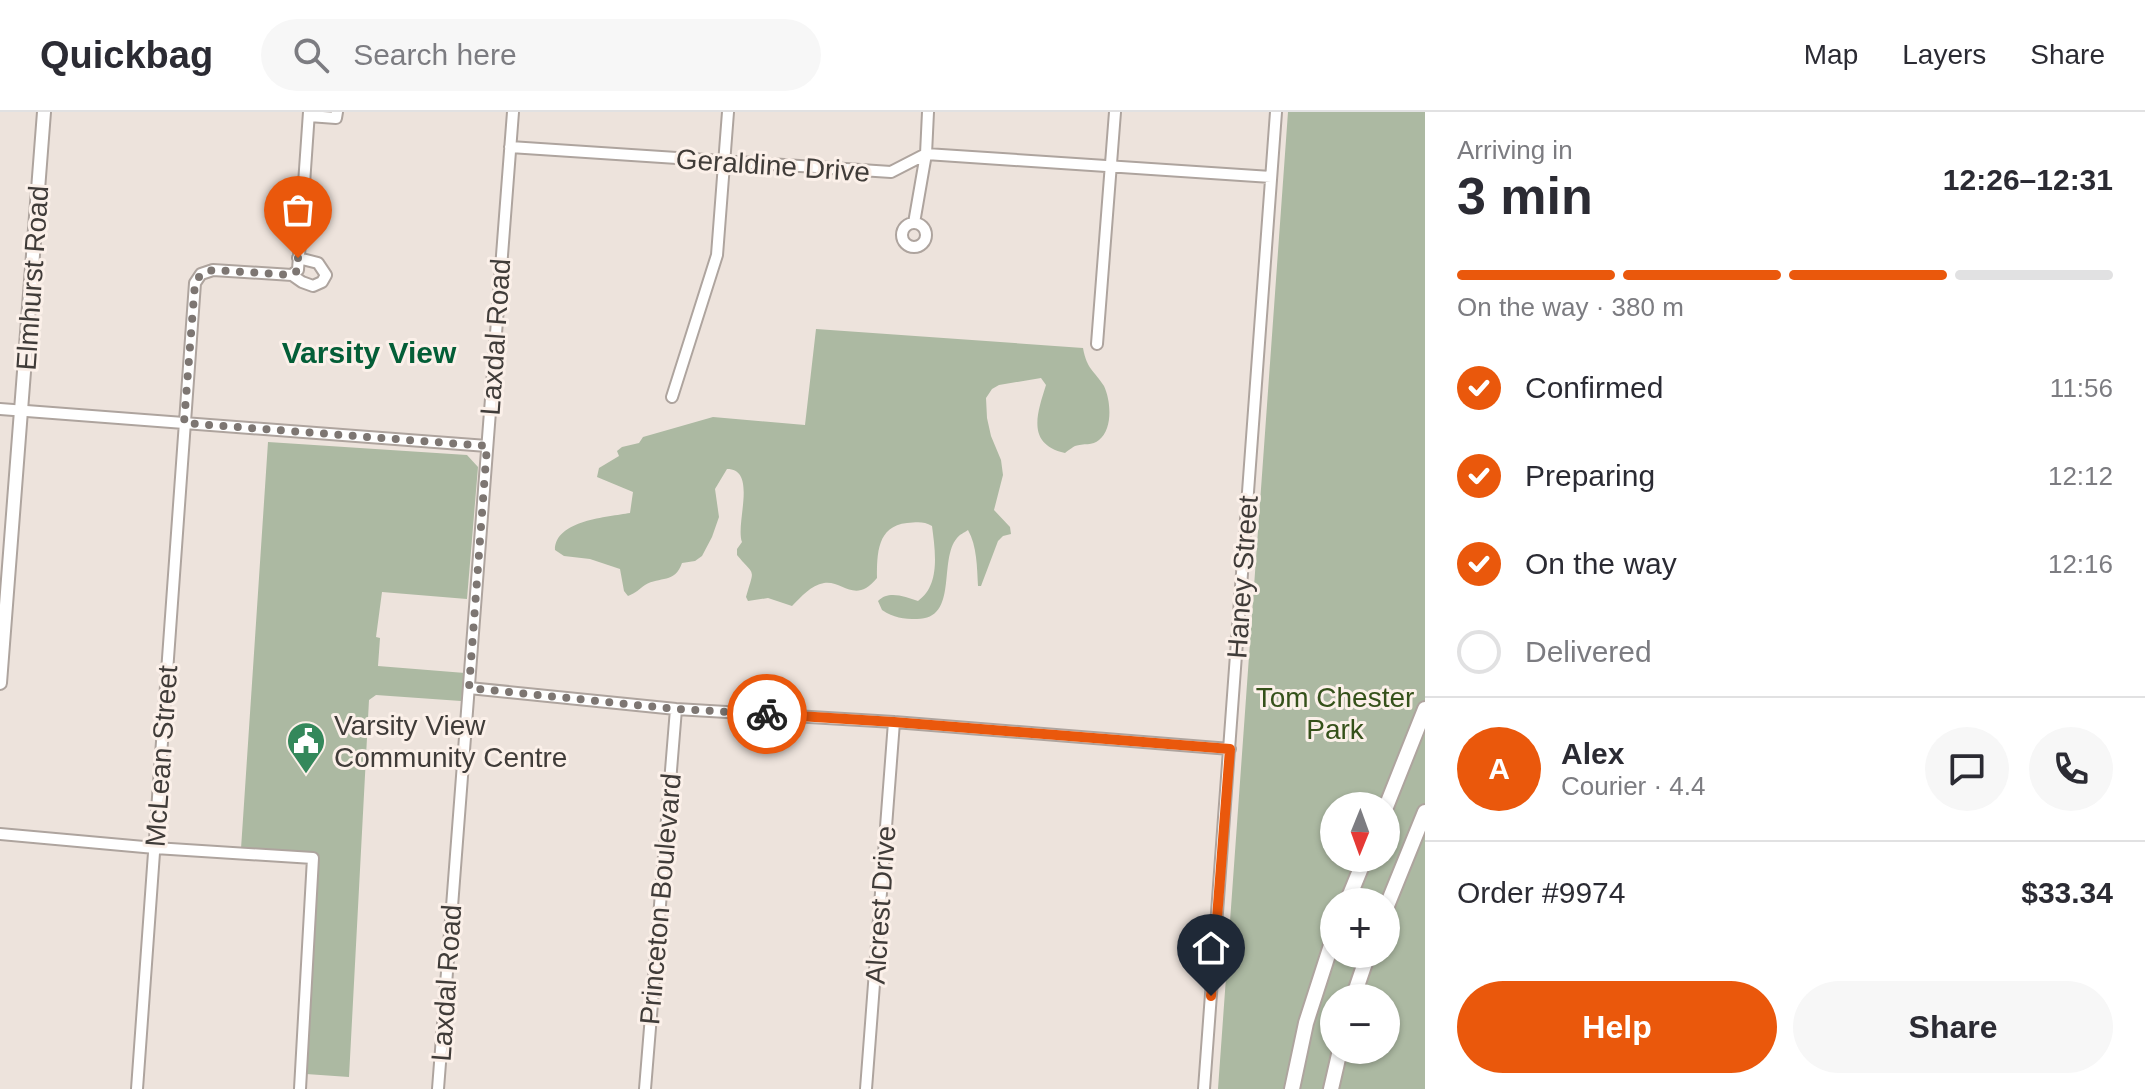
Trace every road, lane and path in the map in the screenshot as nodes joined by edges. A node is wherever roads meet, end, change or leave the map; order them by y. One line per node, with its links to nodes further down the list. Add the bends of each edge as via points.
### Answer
1 (44, 112): 20 (street, Elmhurst Road)
2 (337, 112): 8 (street, via 336,118)
3 (513, 112): 9 (street, Laxdal Road)
4 (728, 112): 11 (street)
5 (928, 112): 10 (street)
6 (1115, 112): 12 (street)
7 (1276, 112): 13 (street, Haney Street)
8 (309, 114): 15 (street)
9 (510, 147): 11 (street, Geraldine Drive); 22 (street, Laxdal Road)
10 (926, 154): 11 (street, Geraldine Drive, via 891,172); 12 (street); 14 (street)
11 (726, 162): 18 (street, via 717,255)
12 (1111, 167): 13 (street); 17 (street)
13 (1271, 177): 28 (street, Haney Street)
14 (914, 223)
15 (298, 258): 16 (street); 16 (street, via 318,263 326,275 313,286)
16 (292, 275): 21 (street, McLean Street, via 213,270 201,274 195,283)
17 (1097, 344)
18 (672, 397)
19 (0, 409): 20 (street)
20 (22, 411): 21 (street); 23 (street, Elmhurst Road)
21 (184, 423): 22 (street); 32 (street, McLean Street)
22 (487, 446): 24 (street, Laxdal Road)
23 (0, 683)
24 (469, 688): 25 (street); 38 (street, Laxdal Road)
25 (676, 709): 27 (street); 39 (street, Princeton Boulevard)
26 (1425, 709): 29 (main road)
27 (894, 722): 28 (street); 40 (street, Alcrest Drive)
28 (1230, 749): 41 (street, Haney Street)
29 (1392, 792)
30 (1425, 812): 33 (main road)
31 (0, 834): 32 (street)
32 (155, 848): 36 (street, McLean Street); 37 (street, via 313,858)
33 (1394, 888)
34 (1324, 968): 42 (main road)
35 (1337, 1064): 43 (main road)
36 (137, 1089)
37 (300, 1089)
38 (438, 1089)
39 (645, 1089)
40 (866, 1089)
41 (1204, 1089)
42 (1292, 1089)
43 (1331, 1089)

